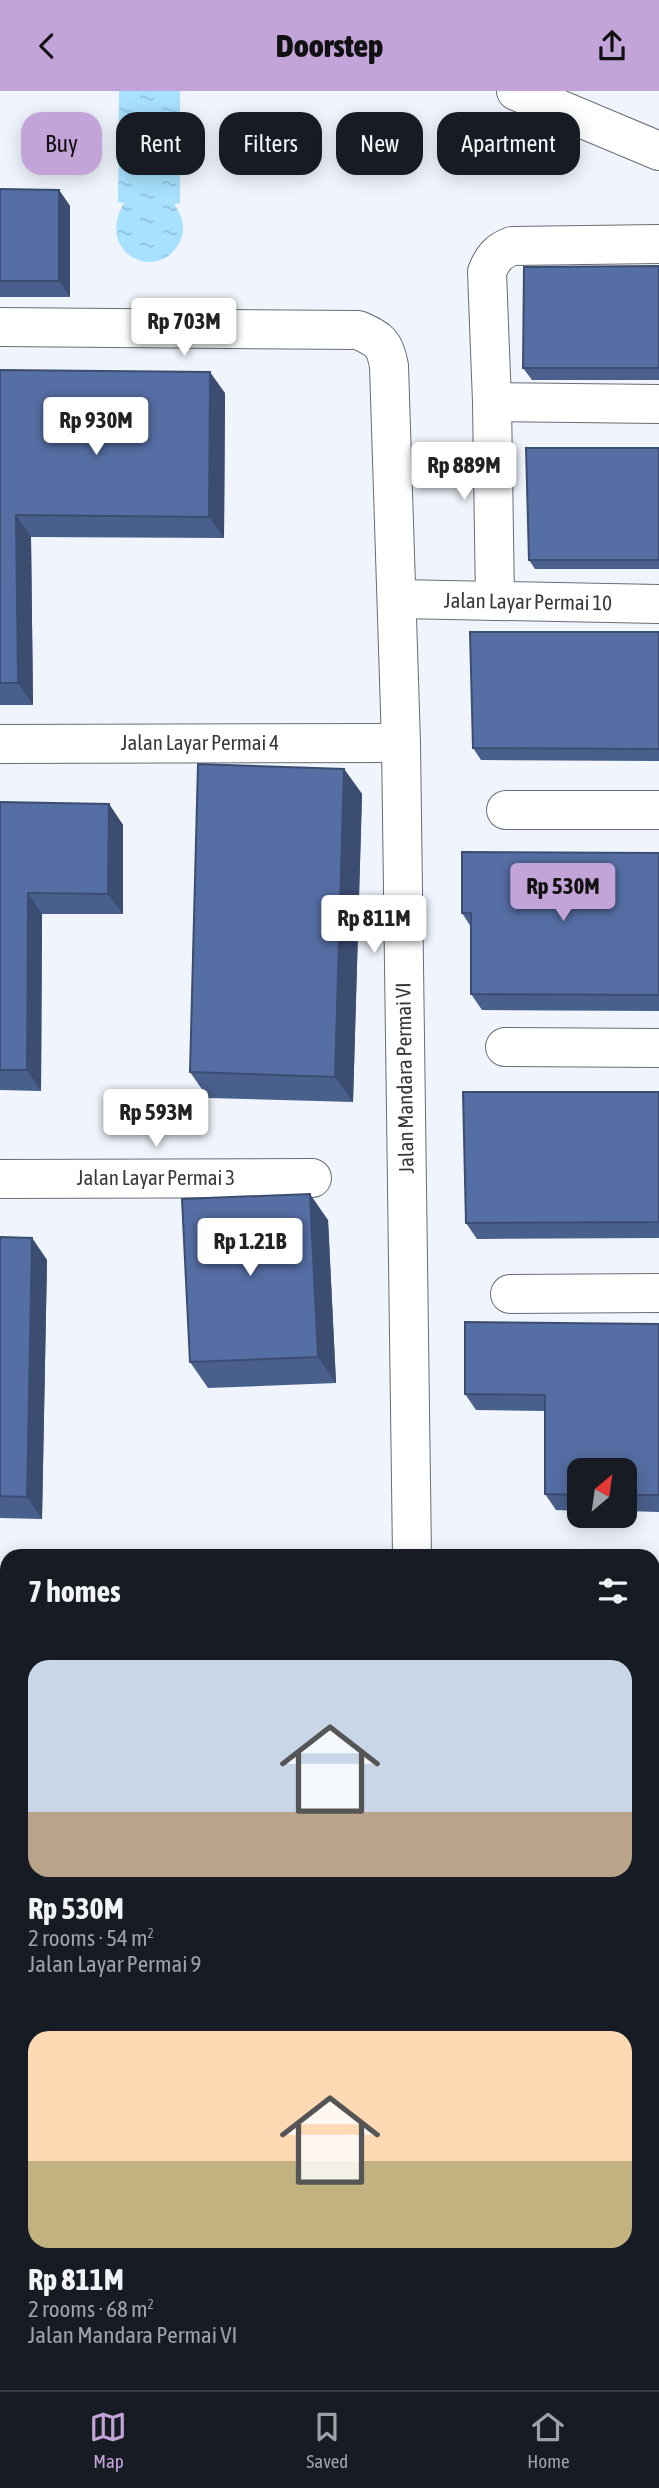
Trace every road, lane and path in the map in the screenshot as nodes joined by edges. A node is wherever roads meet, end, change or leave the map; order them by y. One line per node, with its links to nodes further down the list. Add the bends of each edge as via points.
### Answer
1 (516, 91): 2 (street)
2 (659, 151)
3 (659, 244): 5 (street, via 503,249 487,272)
4 (0, 327): 7 (street, Jalan Mandara Permai VI, via 358,330 373,336 386,348 389,366)
5 (492, 402): 6 (street); 8 (street)
6 (659, 404)
7 (398, 599): 8 (street, Jalan Layar Permai 10); 10 (street, Jalan Mandara Permai VI)
8 (495, 601): 9 (street, Jalan Layar Permai 10)
9 (659, 604)
10 (401, 743): 11 (street, Jalan Layar Permai 4); 20 (street, Jalan Mandara Permai VI)
11 (0, 744)
12 (506, 810): 13 (street)
13 (659, 810)
14 (505, 1047): 15 (street)
15 (659, 1048)
16 (312, 1178): 17 (street, Jalan Layar Permai 3)
17 (0, 1179)
18 (659, 1293): 19 (street)
19 (510, 1294)
20 (412, 1549)

